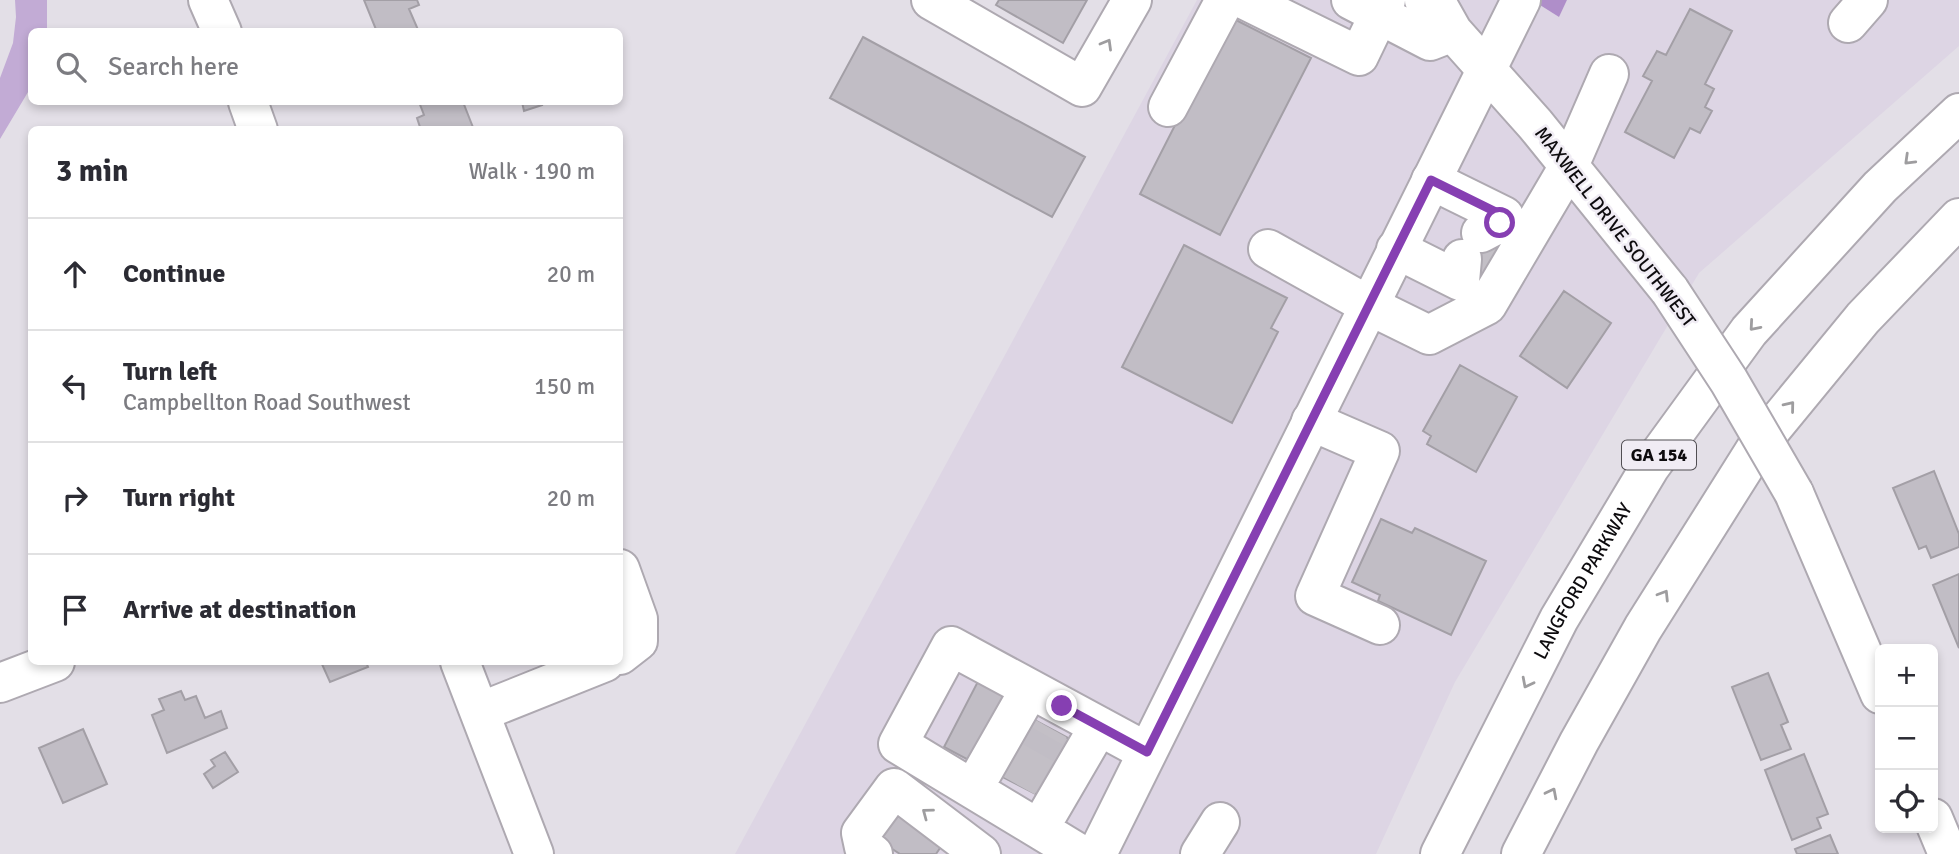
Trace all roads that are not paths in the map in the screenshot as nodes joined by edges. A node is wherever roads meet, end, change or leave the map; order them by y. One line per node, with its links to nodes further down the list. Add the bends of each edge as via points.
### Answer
1 (208, 0): 9 (main road)
2 (930, 0): 3 (main road, one-way to 3, via 1082,87)
3 (1132, 0)
4 (1225, 0): 14 (main road)
5 (1245, 0): 8 (main road, via 1359,56)
6 (1424, 0): 10 (main road, MAXWELL DRIVE SOUTHWEST, via 1440,9)
7 (1521, 0): 11 (main road)
8 (1372, 5): 10 (main road, via 1430,41)
9 (220, 28)
10 (1453, 32): 11 (main road, MAXWELL DRIVE SOUTHWEST)
11 (1486, 68): 17 (main road, MAXWELL DRIVE SOUTHWEST); 18 (main road)
12 (1609, 74): 17 (main road)
13 (249, 105): 16 (main road)
14 (1168, 107)
15 (1959, 114): 48 (main road, LANGFORD PARKWAY / GA 154, one-way to 48, via 1880,187 1749,331 1650,467 1559,619)
16 (257, 126)
17 (1569, 166): 20 (main road); 32 (main road, MAXWELL DRIVE SOUTHWEST, bridge, via 1670,291 1729,381 1794,493)
18 (1431, 180): 20 (main road); 22 (main road)
19 (1959, 218): 49 (main road, one-way to 19, via 1643,628 1757,447 1863,318)
20 (1489, 245): 22 (main road); 24 (main road); 24 (main road, via 1487,305)
21 (1268, 249): 23 (main road)
22 (1396, 249): 23 (main road)
23 (1368, 305): 24 (main road); 25 (main road)
24 (1429, 335)
25 (1311, 421): 27 (main road, via 1380,452 1315,596); 37 (main road)
26 (623, 577): 28 (main road, via 638,619 638,641)
27 (1380, 625)
28 (623, 653)
29 (47, 665): 33 (main road)
30 (461, 665): 35 (main road)
31 (597, 665): 35 (main road)
32 (1875, 682)
33 (0, 683)
34 (1047, 708): 36 (main road); 38 (main road); 38 (main road, via 951,646 898,744)
35 (480, 712): 42 (main road)
36 (1099, 726): 37 (main road); 40 (main road)
37 (1147, 752): 46 (main road)
38 (973, 789): 40 (main road, via 1012,797)
39 (1220, 822): 47 (main road)
40 (1039, 829): 45 (main road)
41 (1938, 830): 50 (main road)
42 (534, 854)
43 (873, 854): 44 (main road, one-way to 43, via 894,788 861,833 864,847)
44 (981, 854)
45 (1080, 854)
46 (1097, 854)
47 (1199, 854)
48 (1440, 854)
49 (1521, 854)
50 (1948, 854)

